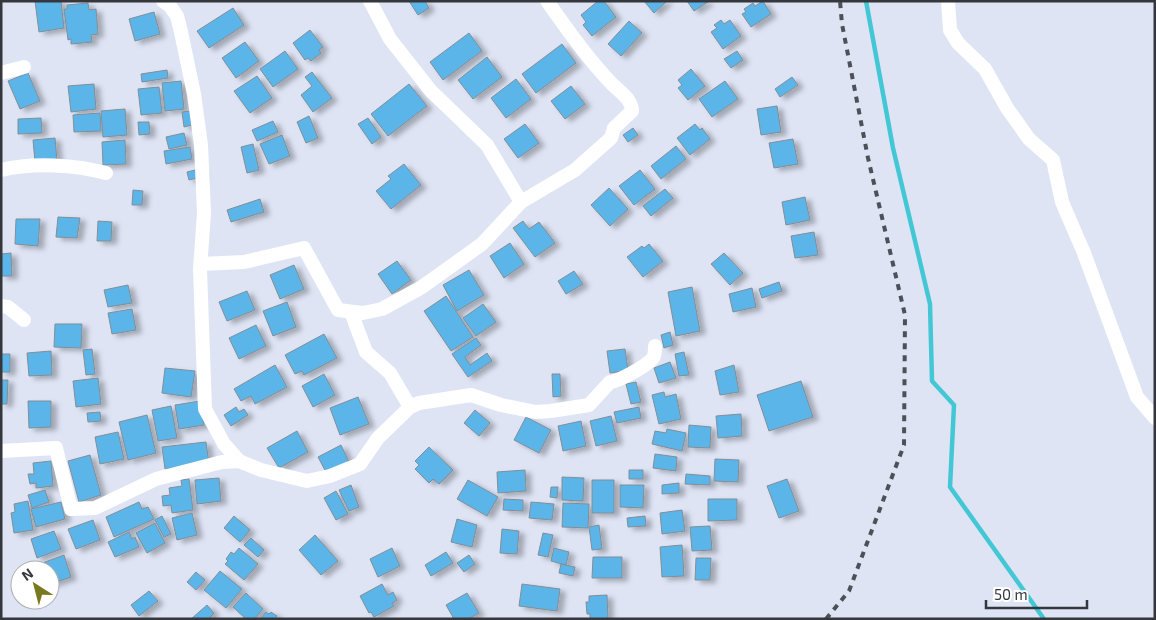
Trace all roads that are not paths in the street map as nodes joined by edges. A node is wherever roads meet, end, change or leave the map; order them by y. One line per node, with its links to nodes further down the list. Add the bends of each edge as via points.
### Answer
1 (163, 1): 10 (street, via 177,16 194,94 201,145 204,213)
2 (370, 1): 9 (street, via 390,39 431,91 487,145)
3 (547, 1): 9 (street, via 632,108 630,114 614,128 611,138 575,170)
4 (948, 1): 16 (street, via 950,30 958,43 986,69 1007,108 1029,139 1053,160 1062,202 1137,397)
5 (24, 67): 6 (street)
6 (1, 73)
7 (1, 170): 8 (street, via 81,166)
8 (106, 173)
9 (521, 202): 12 (street, via 482,244 422,287 382,309 363,314)
10 (201, 264): 12 (street, via 244,262 304,248 338,310); 17 (street, via 205,409)
11 (1, 306): 13 (street, via 8,307)
12 (351, 312): 15 (street, via 366,352 390,374)
13 (24, 320)
14 (655, 346): 15 (street, via 654,357 644,367 610,382 589,405 579,408 536,412 471,395)
15 (410, 407): 19 (street, via 378,438 360,464 330,476 308,481 261,470)
16 (1155, 418)
17 (224, 444): 19 (street); 20 (street)
18 (1, 452): 20 (street, via 56,448 71,509 95,508 156,478)
19 (239, 461): 20 (street)
20 (222, 462)

